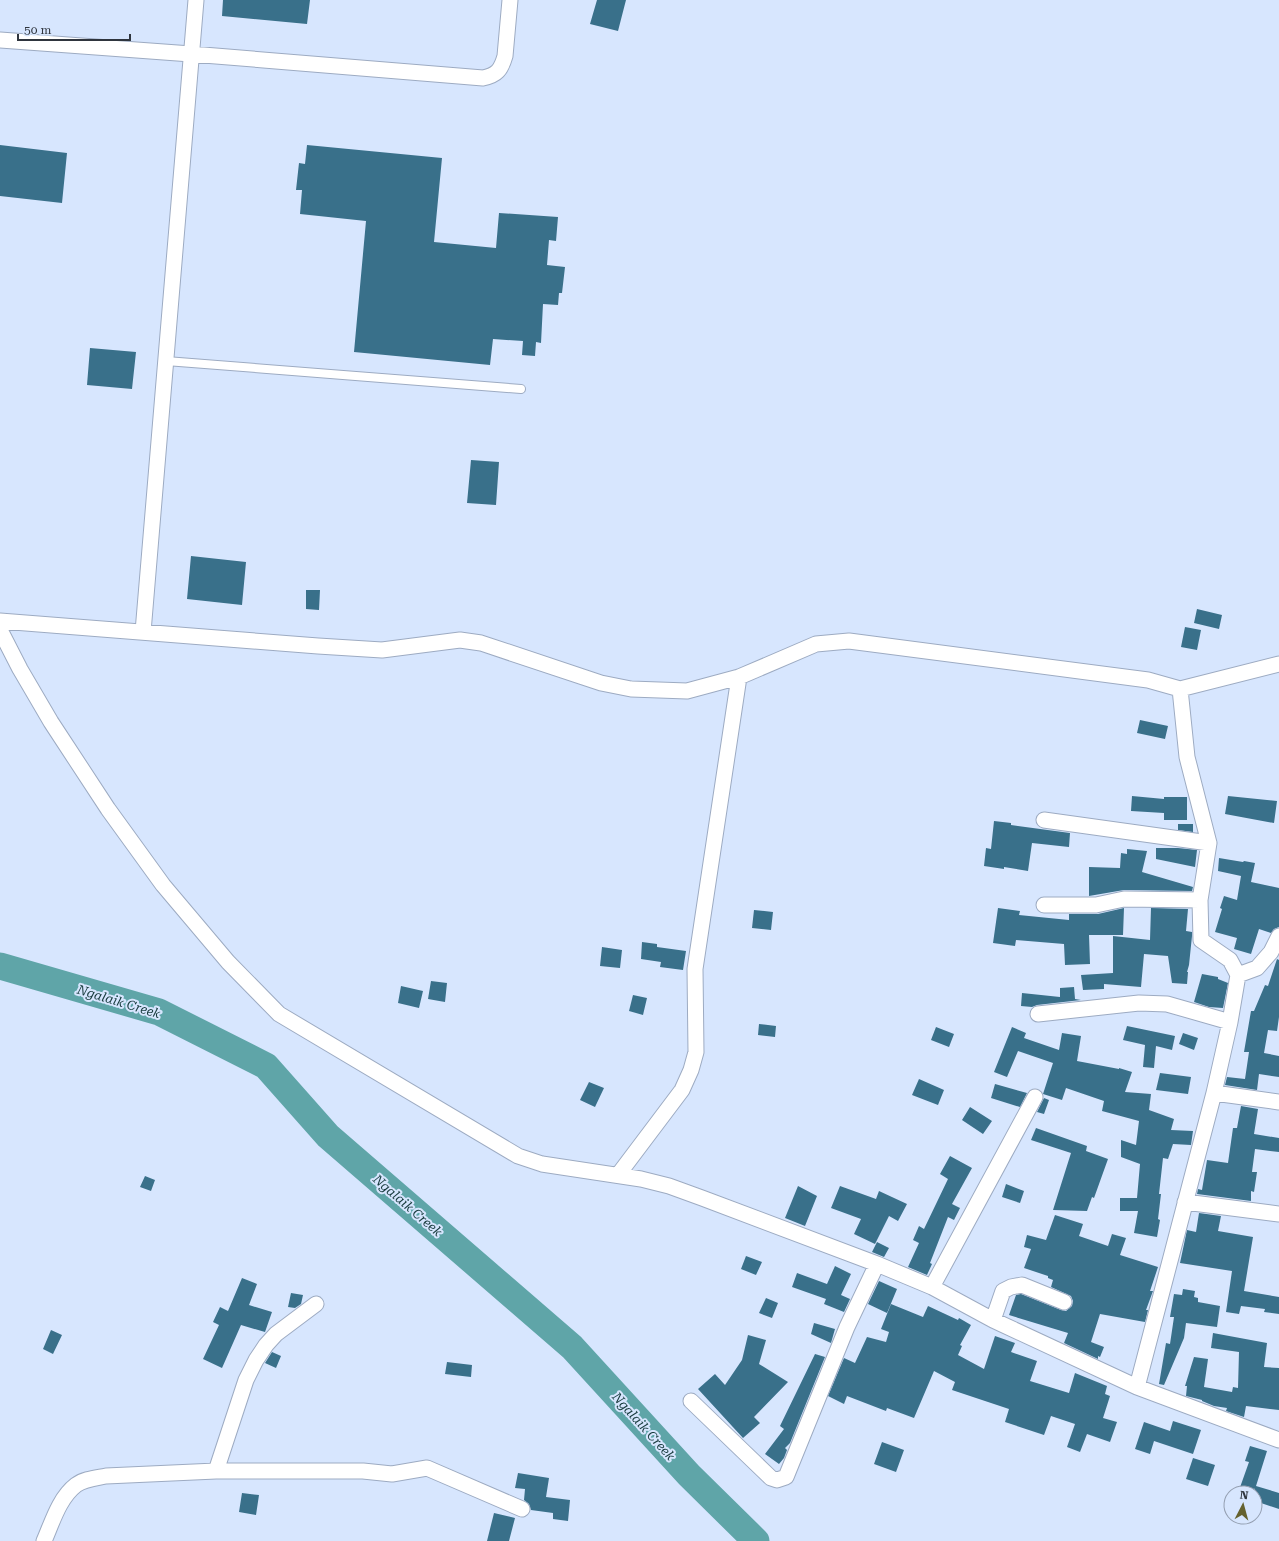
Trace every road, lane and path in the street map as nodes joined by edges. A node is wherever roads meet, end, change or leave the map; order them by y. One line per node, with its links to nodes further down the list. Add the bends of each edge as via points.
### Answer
1 (196, 0): 4 (street)
2 (510, 0): 4 (street, via 503,64 493,76 483,78)
3 (0, 40): 4 (street)
4 (191, 54): 5 (street)
5 (166, 361): 6 (lane); 9 (street)
6 (521, 390)
7 (0, 621): 9 (street)
8 (0, 630): 24 (street, via 51,722 108,809 163,885 228,962 279,1014 518,1156 542,1164)
9 (143, 632): 11 (street, via 382,650 460,640 481,643 601,683 631,689 688,691)
10 (1279, 664): 12 (street)
11 (739, 677): 12 (street, via 816,644 849,641 1148,680); 24 (street, via 695,969 696,1052 682,1090)
12 (1180, 688): 14 (street, via 1187,757)
13 (1044, 820): 14 (street)
14 (1209, 844): 15 (street)
15 (1200, 900): 16 (street, via 1124,899 1096,905); 18 (street, via 1201,940 1230,960)
16 (1044, 905)
17 (1279, 936): 18 (street, via 1271,952 1257,968)
18 (1238, 975): 20 (street)
19 (1038, 1014): 20 (street, via 1139,1003 1167,1004)
20 (1230, 1022): 21 (street)
21 (1214, 1093): 23 (street); 25 (street)
22 (1035, 1097): 28 (street)
23 (1279, 1102)
24 (618, 1175): 27 (street, via 669,1186)
25 (1185, 1202): 26 (street); 32 (street)
26 (1279, 1214)
27 (877, 1264): 28 (street); 33 (street, via 847,1327 786,1477 777,1480 771,1478)
28 (932, 1287): 31 (street)
29 (1064, 1302): 31 (street, via 1022,1285 1012,1286 1003,1291)
30 (316, 1304): 35 (street, via 276,1334 256,1360 246,1380)
31 (993, 1320): 32 (street)
32 (1137, 1387): 34 (street)
33 (691, 1402)
34 (1279, 1440)
35 (216, 1471): 36 (street, via 363,1470 392,1474 426,1468); 37 (street, via 90,1478 77,1484 66,1495)
36 (522, 1509)
37 (44, 1541)

